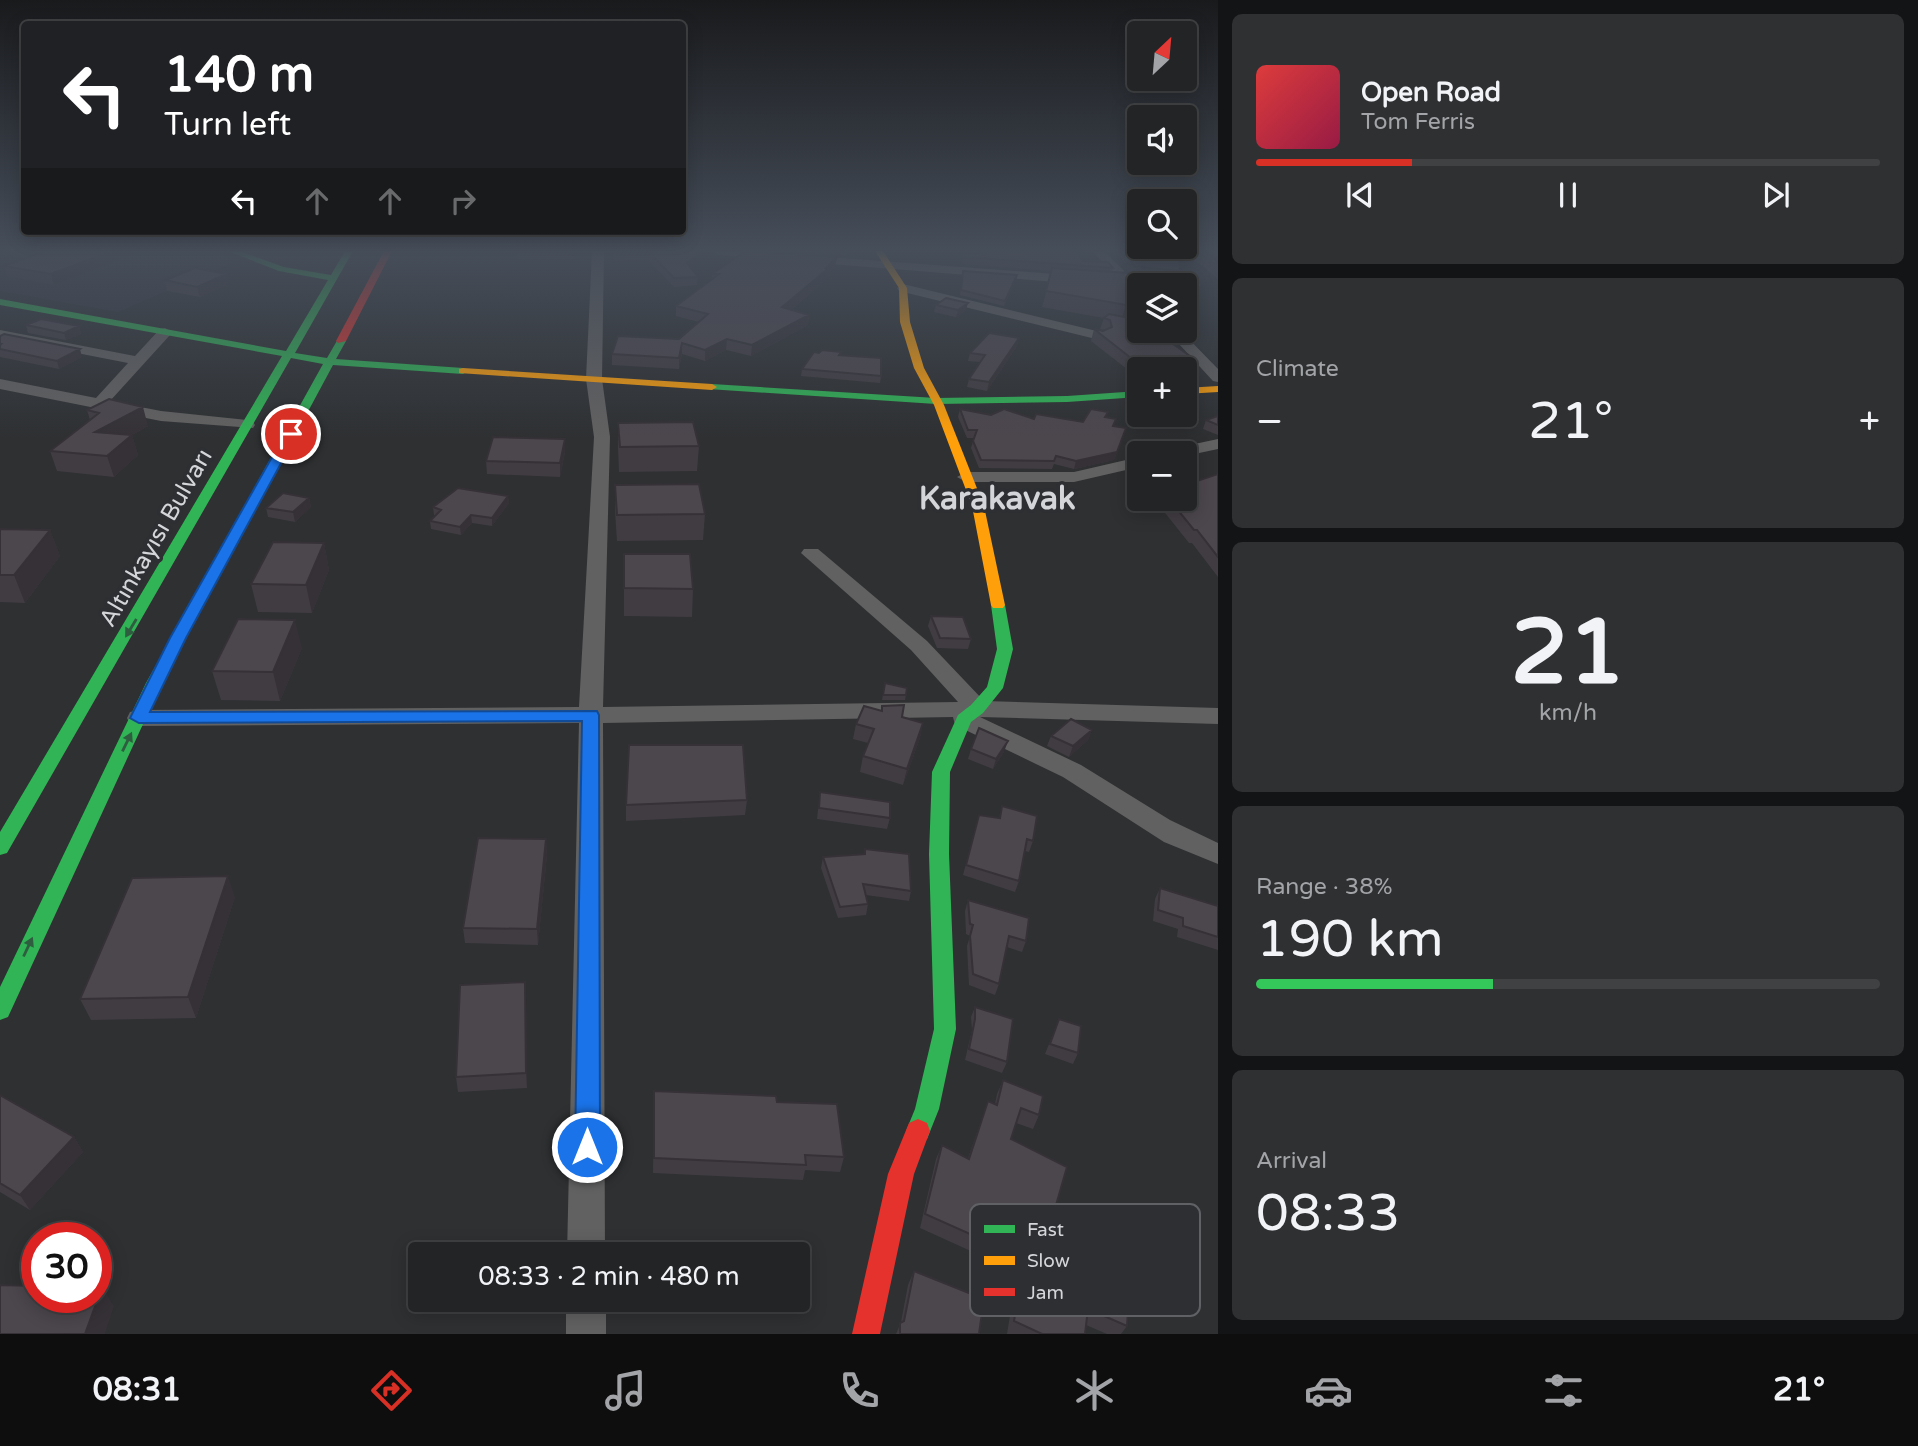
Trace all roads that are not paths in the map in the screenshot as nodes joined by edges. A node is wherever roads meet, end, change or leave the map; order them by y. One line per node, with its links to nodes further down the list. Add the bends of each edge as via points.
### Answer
1 (62, 313): 7 (main road)
2 (311, 313): 8 (main road, Altınkayısı Bulvarı)
3 (355, 313): 15 (main road)
4 (596, 313): 17 (street)
5 (904, 313): 22 (main road, via 919,368)
6 (1007, 313): 10 (street)
7 (165, 332): 12 (main road); 14 (street)
8 (300, 332): 12 (main road); 13 (main road, Altınkayısı Bulvarı)
9 (0, 334): 14 (street)
10 (1100, 336)
11 (1185, 343): 16 (street)
12 (236, 344): 13 (main road)
13 (287, 354): 15 (main road); 24 (main road, Altınkayısı Bulvarı)
14 (138, 361): 23 (street)
15 (330, 362): 17 (main road); 29 (main road)
16 (1218, 378)
17 (594, 379): 22 (main road); 34 (street, via 602,438)
18 (0, 384): 23 (street)
19 (1218, 389): 20 (main road)
20 (1197, 390)
21 (1127, 395): 22 (main road)
22 (936, 401): 28 (main road)
23 (99, 404): 24 (street)
24 (247, 425): 29 (main road, via 249,443 241,466 204,525 214,528 234,523); 31 (main road, Altınkayısı Bulvarı)
25 (1218, 444): 26 (street)
26 (1197, 449)
27 (1127, 465): 28 (street, via 1073,477)
28 (965, 477): 33 (main road, via 978,506 1005,649 995,688)
29 (251, 505): 32 (main road)
30 (811, 553): 33 (street, via 900,624 953,678)
31 (150, 595): 32 (main road, via 177,562 201,549 214,553 165,645); 37 (main road, Altınkayısı Bulvarı, one-way to 37)
32 (160, 675): 36 (main road)
33 (970, 714): 34 (street); 35 (street); 38 (street, via 1107,792 1150,823); 43 (main road, via 941,772 945,1029 927,1109 901,1174)
34 (591, 715): 36 (street); 40 (street)
35 (1218, 716)
36 (139, 718): 39 (main road, one-way to 36)
37 (0, 848)
38 (1218, 854)
39 (0, 1010)
40 (586, 1242)
41 (586, 1312): 42 (street)
42 (586, 1334)
43 (866, 1334)

